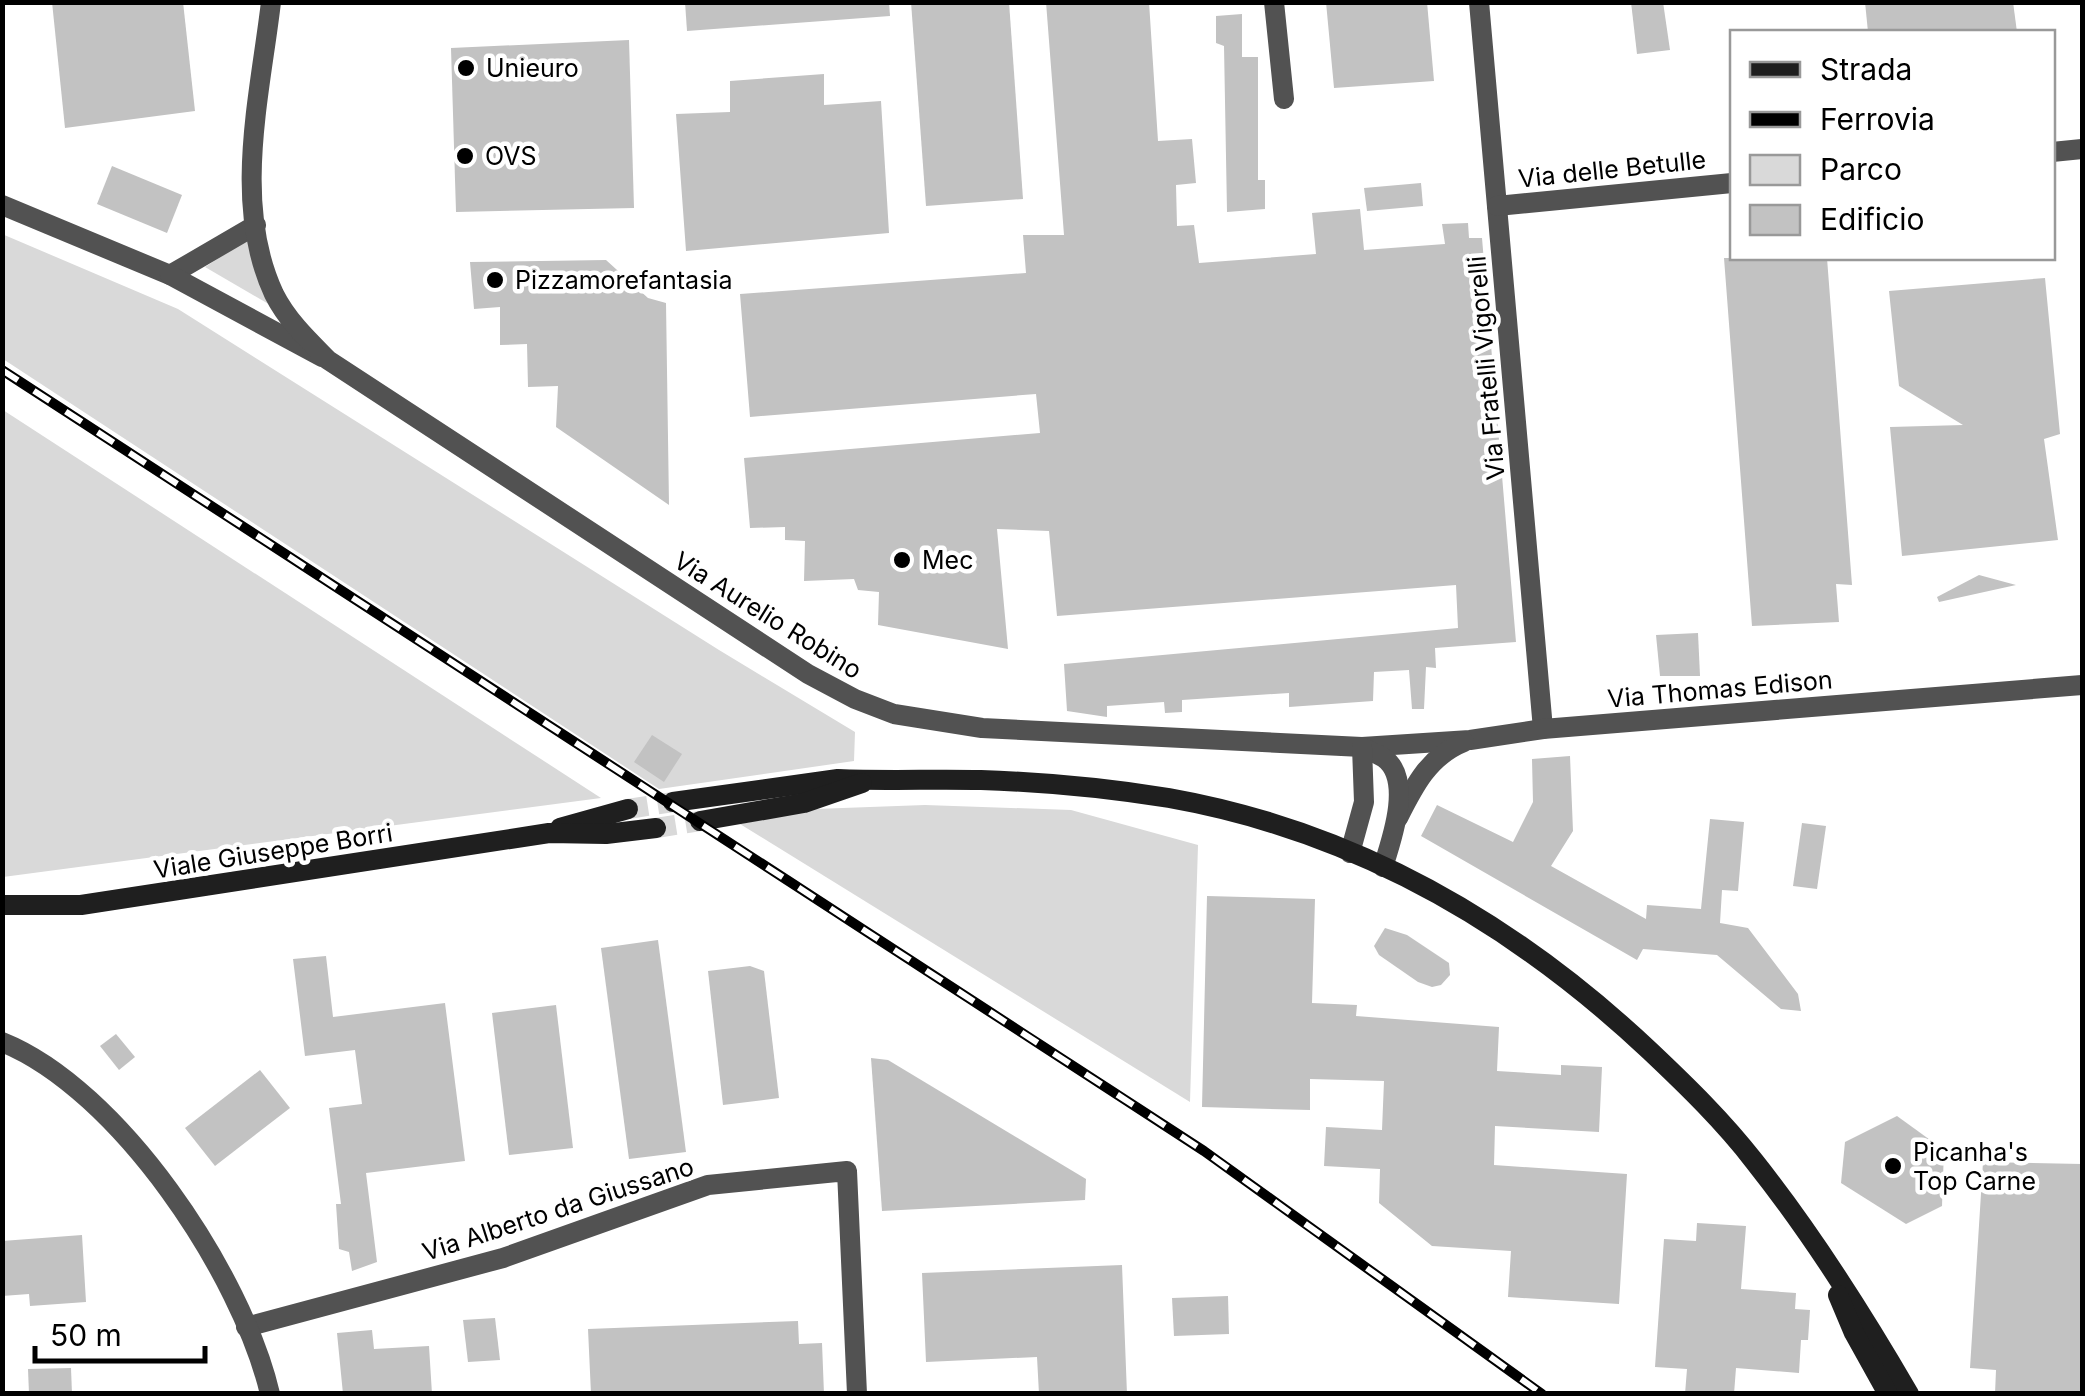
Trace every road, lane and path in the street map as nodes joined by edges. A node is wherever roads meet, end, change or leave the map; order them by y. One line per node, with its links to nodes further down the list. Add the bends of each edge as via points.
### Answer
1 (271, 2): 10 (street, Via Aurelio Robino, via 250,184)
2 (1274, 2): 4 (street)
3 (1479, 2): 9 (street, Via Fratelli Vigorelli)
4 (1284, 98)
5 (2082, 149): 6 (street)
6 (2055, 152)
7 (1730, 183): 9 (street, Via delle Betulle)
8 (2, 205): 11 (street, Via Aurelio Robino)
9 (1497, 206): 14 (street, Via Fratelli Vigorelli)
10 (256, 225): 11 (street); 12 (street, Via Aurelio Robino, via 274,294)
11 (170, 275): 12 (street, Via Aurelio Robino)
12 (328, 360): 16 (street, Via Aurelio Robino, via 855,700 894,714 982,728)
13 (2082, 685): 14 (street, Via Thomas Edison)
14 (1543, 729): 15 (street, Via Thomas Edison)
15 (1470, 740): 16 (street, Via Thomas Edison); 20 (street, via 1430,764)
16 (1362, 748): 20 (street, via 1388,760 1398,782); 24 (street, via 1364,802)
17 (864, 782): 18 (main road, via 833,779); 21 (main road, via 804,803); 24 (main road, via 1013,782 1149,796 1243,816)
18 (673, 802)
19 (628, 809): 23 (main road, Viale Giuseppe Borri)
20 (1398, 818): 25 (street)
21 (700, 820)
22 (656, 828): 23 (main road, Viale Giuseppe Borri)
23 (549, 832): 26 (main road, Viale Giuseppe Borri, via 80,905)
24 (1350, 852): 25 (main road)
25 (1384, 866): 28 (main road, via 1517,940 1623,1026 1745,1150)
26 (2, 906)
27 (2, 1042): 29 (street, via 72,1085 136,1149 192,1223)
28 (1824, 1260): 32 (main road); 33 (main road)
29 (246, 1327): 30 (street); 31 (street, Via Alberto da Giussano, via 503,1258 708,1185 847,1171)
30 (270, 1394)
31 (857, 1394)
32 (1888, 1394)
33 (1909, 1394)

